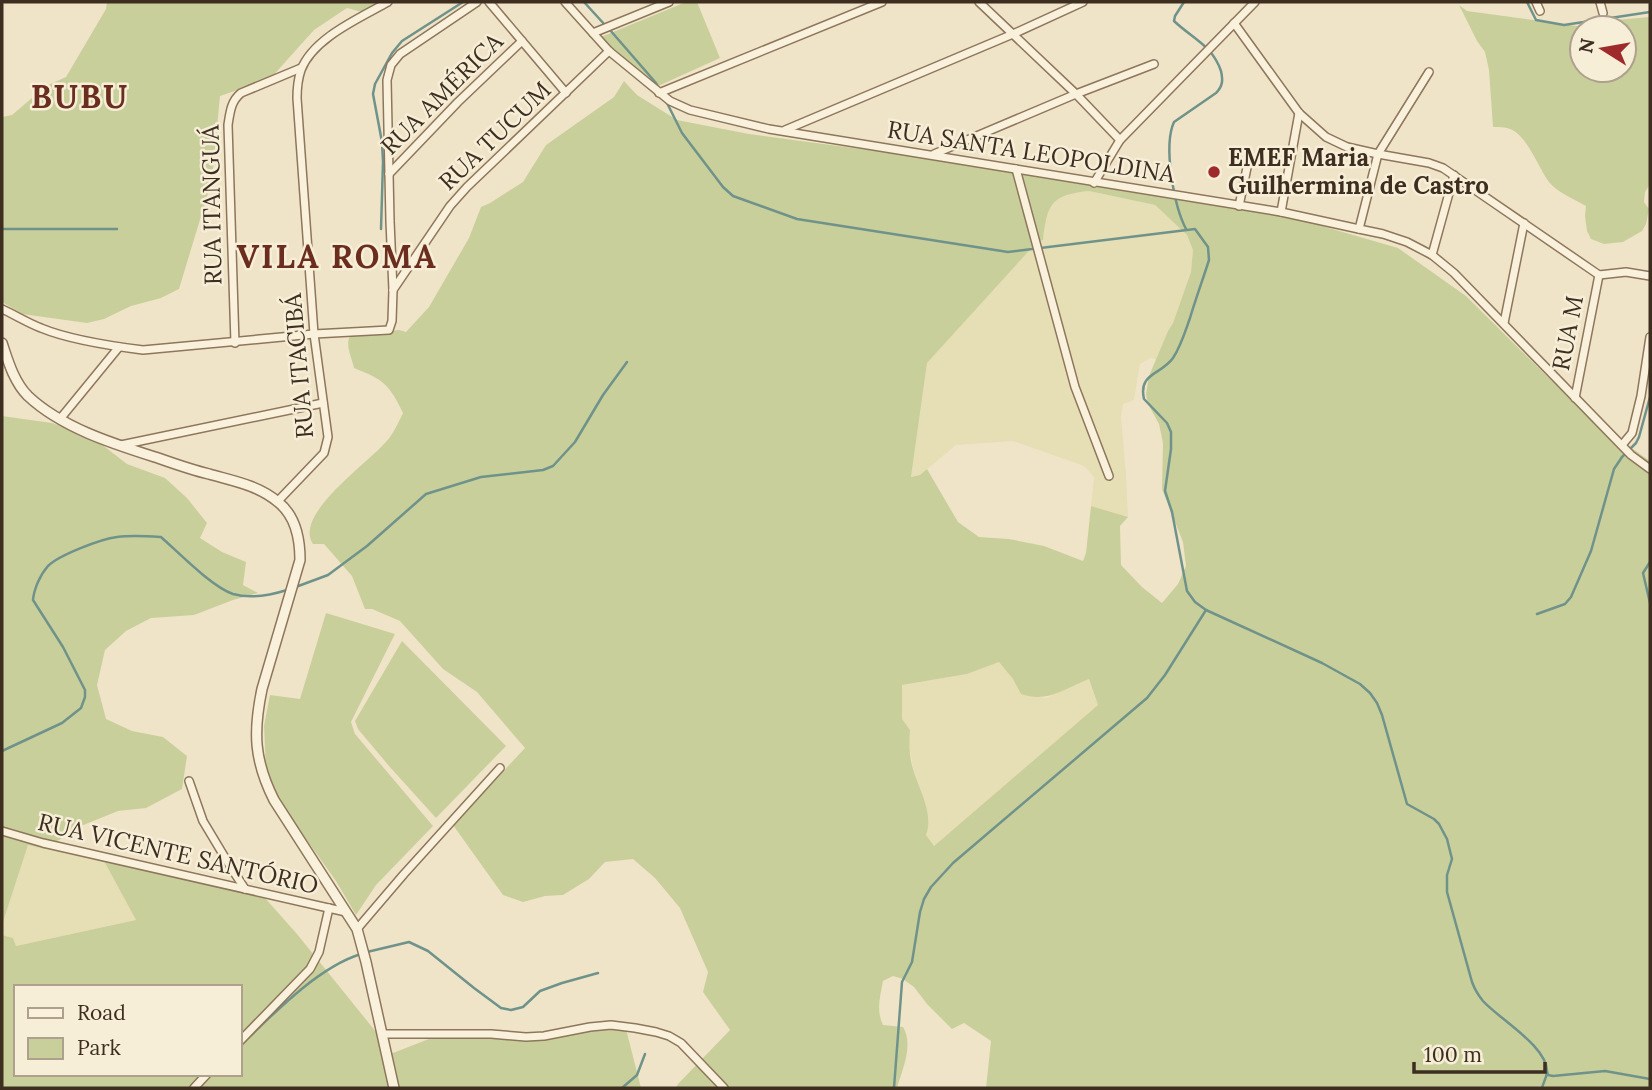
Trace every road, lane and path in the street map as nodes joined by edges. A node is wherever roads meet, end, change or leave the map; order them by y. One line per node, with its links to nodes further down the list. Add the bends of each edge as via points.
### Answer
1 (388, 2): 20 (street, via 324,41)
2 (477, 2): 32 (street, via 400,54 391,65 387,80)
3 (489, 2): 17 (street)
4 (565, 2): 15 (street, RUA SANTA LEOPOLDINA)
5 (670, 2): 15 (street)
6 (882, 2): 23 (street)
7 (979, 2): 16 (street)
8 (1083, 2): 16 (street)
9 (1255, 2): 14 (street)
10 (1536, 2): 12 (street)
11 (1600, 2): 13 (street)
12 (1540, 11)
13 (1603, 13)
14 (1234, 23): 25 (street); 27 (street)
15 (593, 33): 18 (street, RUA SANTA LEOPOLDINA)
16 (1013, 34): 24 (street); 26 (street)
17 (522, 41): 22 (street); 32 (street, RUA AMÉRICA)
18 (609, 51): 22 (street, RUA TUCUM); 23 (street, RUA SANTA LEOPOLDINA)
19 (1154, 64): 24 (street)
20 (302, 68): 45 (street, RUA ITACIBÁ, via 297,98); 47 (street, RUA ITANGUÁ, via 241,93 231,107)
21 (1429, 72): 28 (street)
22 (566, 93): 42 (street, RUA TUCUM, via 450,206)
23 (659, 93): 26 (street, RUA SANTA LEOPOLDINA, via 690,110)
24 (1076, 94): 27 (street); 29 (street)
25 (1299, 113): 28 (street, via 1335,142); 36 (street)
26 (783, 131): 29 (street, RUA SANTA LEOPOLDINA)
27 (1120, 140): 34 (street)
28 (1378, 154): 33 (street, via 1437,165); 38 (street)
29 (933, 155): 31 (street, RUA SANTA LEOPOLDINA)
30 (1249, 158): 35 (street)
31 (1016, 169): 34 (street, RUA SANTA LEOPOLDINA); 56 (street, via 1075,387)
32 (389, 174): 42 (street)
33 (1454, 175): 37 (street); 39 (street)
34 (1094, 183): 35 (street, RUA SANTA LEOPOLDINA)
35 (1239, 206): 36 (street, RUA SANTA LEOPOLDINA)
36 (1280, 212): 38 (street, RUA SANTA LEOPOLDINA)
37 (1524, 223): 40 (street); 44 (street)
38 (1359, 229): 39 (street, RUA SANTA LEOPOLDINA, via 1407,242)
39 (1432, 255): 44 (street, RUA SANTA LEOPOLDINA)
40 (1599, 275): 41 (street, via 1626,272); 50 (street, RUA M)
41 (1650, 276)
42 (393, 290): 45 (street, via 391,328 387,331)
43 (2, 309): 49 (street, via 41,328)
44 (1504, 323): 50 (street, RUA SANTA LEOPOLDINA)
45 (314, 334): 47 (street); 51 (street, RUA ITACIBÁ)
46 (1650, 337): 54 (street, via 1632,433)
47 (235, 343): 49 (street, via 143,351)
48 (2, 344): 52 (street, via 11,370 28,396)
49 (119, 347): 52 (street)
50 (1575, 398): 54 (street, RUA SANTA LEOPOLDINA)
51 (323, 403): 53 (street); 57 (street, RUA ITACIBÁ, via 328,437 324,453)
52 (60, 419): 53 (street)
53 (119, 446): 57 (street, via 240,482)
54 (1622, 446): 55 (street, RUA SANTA LEOPOLDINA)
55 (1650, 469)
56 (1109, 476)
57 (278, 501): 63 (street, via 295,524 300,560 262,690 257,757 274,800)
58 (500, 768): 64 (street)
59 (189, 781): 61 (street, via 203,821)
60 (2, 831): 61 (street, RUA VICENTE SANTÓRIO)
61 (246, 889): 62 (street, RUA VICENTE SANTÓRIO)
62 (329, 908): 63 (street, RUA VICENTE SANTÓRIO); 66 (street, via 316,961)
63 (346, 912): 64 (street)
64 (357, 929): 65 (street)
65 (382, 1034): 67 (street); 68 (street, via 526,1037 611,1025 656,1031 681,1043)
66 (242, 1039)
67 (394, 1088)
68 (724, 1088)

